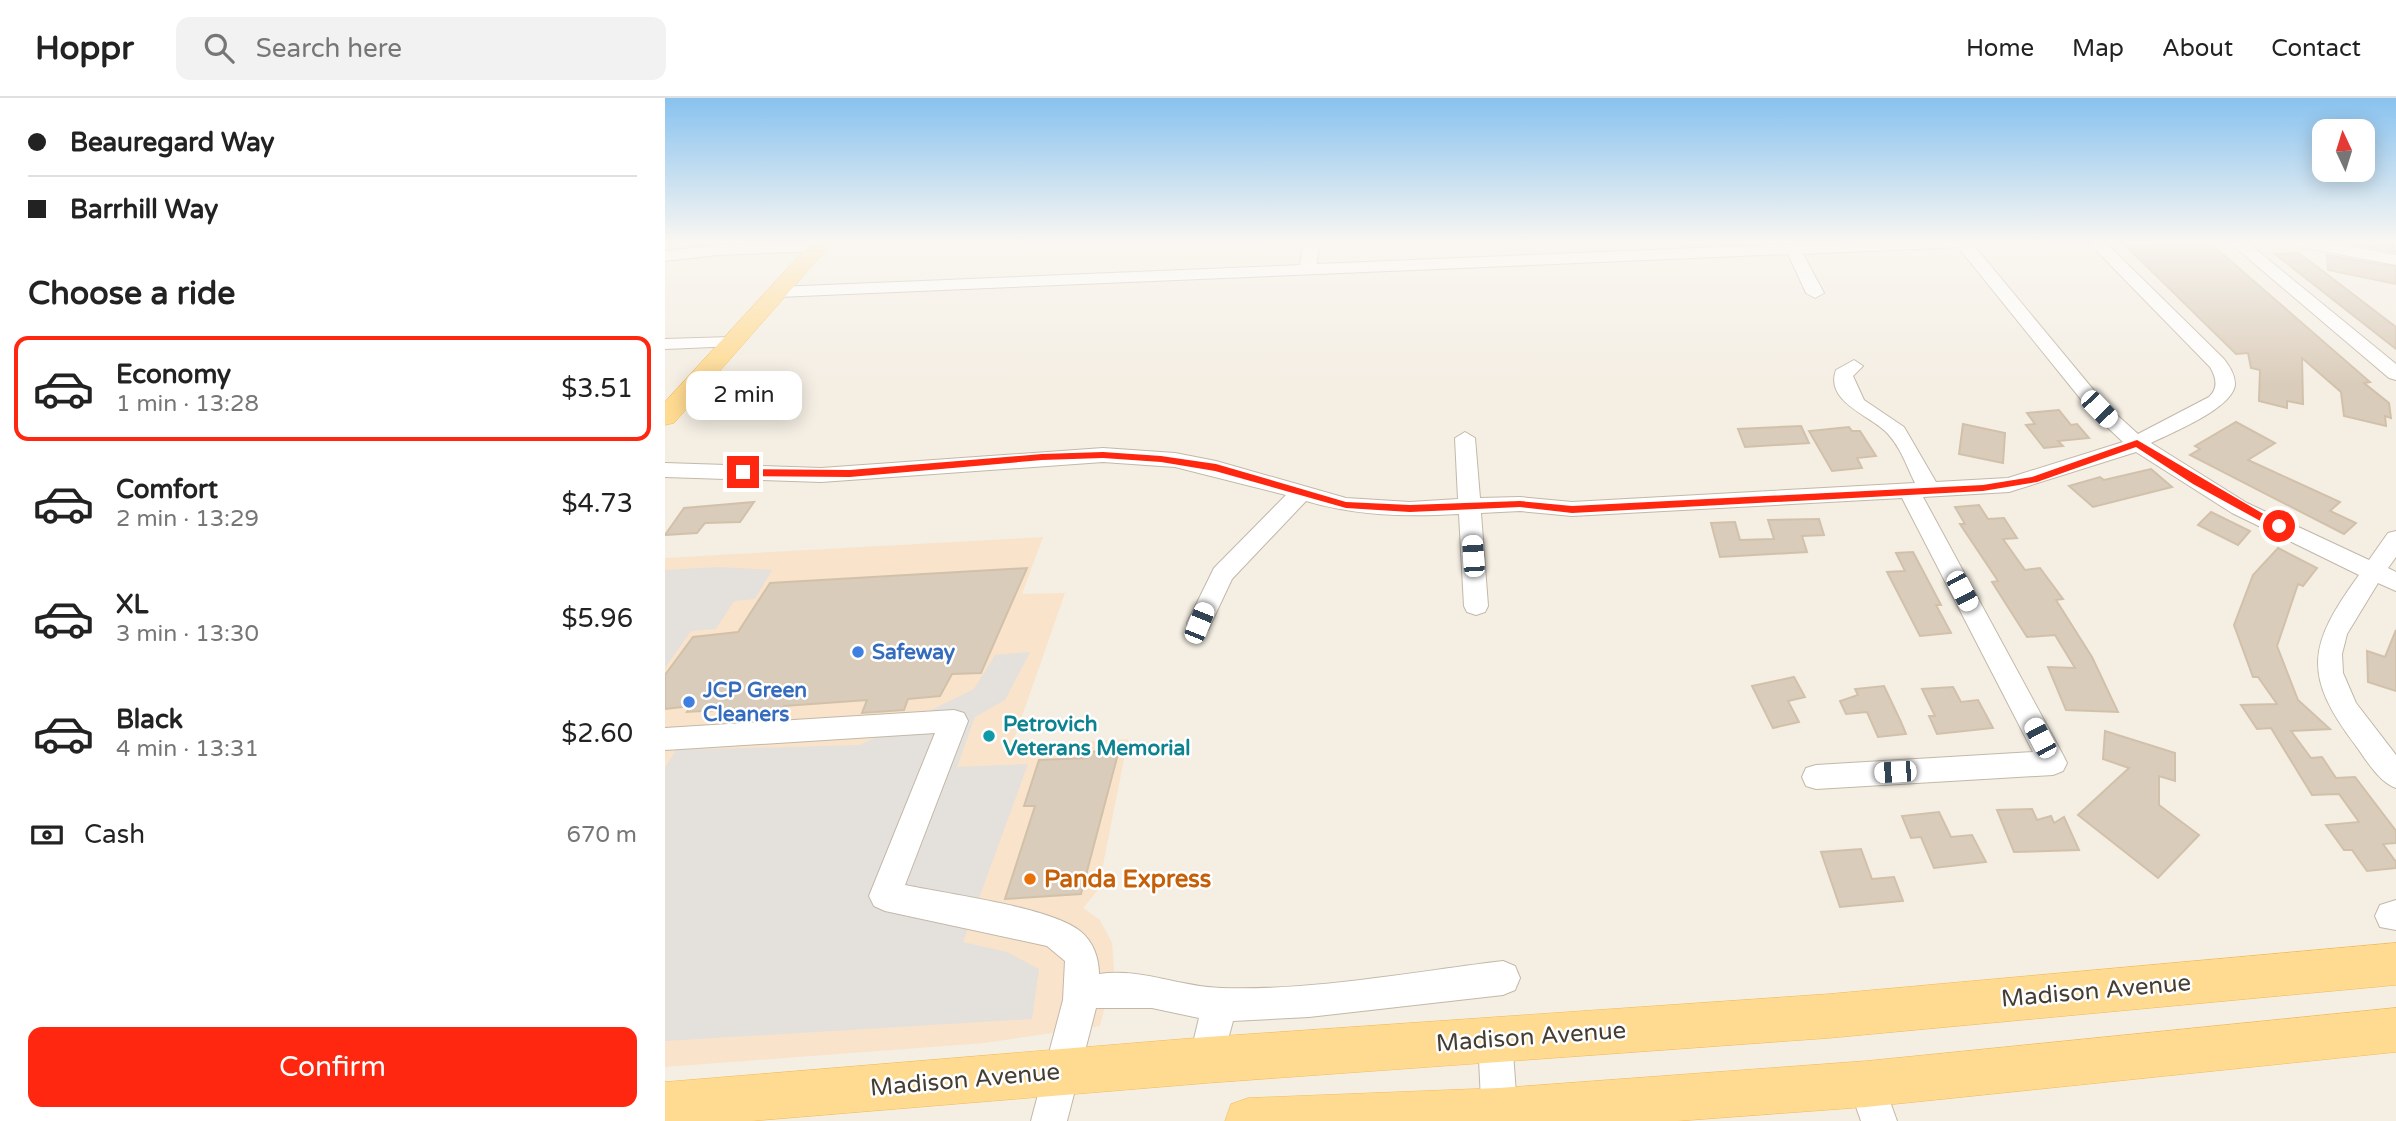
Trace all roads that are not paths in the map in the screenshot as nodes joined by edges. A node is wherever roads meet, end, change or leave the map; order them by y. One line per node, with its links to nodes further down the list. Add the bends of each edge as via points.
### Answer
1 (780, 290): 7 (main road)
2 (830, 290): 7 (street)
3 (1813, 290): 8 (street)
4 (2001, 290): 15 (street, via 2099,409)
5 (2144, 290): 15 (street, via 2217,363 2226,381 2224,392 2215,401)
6 (2295, 290): 12 (street)
7 (778, 292): 9 (main road)
8 (1815, 293)
9 (731, 342): 10 (street); 13 (main road)
10 (665, 344)
11 (1854, 366): 17 (street, via 1843,376 1854,400 1861,409 1893,426)
12 (2396, 374)
13 (665, 417)
14 (1465, 438): 19 (street)
15 (2137, 443): 17 (street, via 2033,480); 21 (street, via 2242,507)
16 (665, 470): 18 (street, via 821,475 1103,455 1216,468)
17 (1920, 492): 19 (street, via 1572,509); 26 (street, via 2053,763)
18 (1300, 494): 19 (street, via 1346,505); 23 (street, via 1222,574)
19 (1469, 506): 22 (street)
20 (2396, 539): 21 (street)
21 (2385, 577): 25 (street, via 2334,634 2330,666 2344,706)
22 (1476, 606)
23 (1199, 623)
24 (665, 739): 29 (street, via 954,721 885,896 1053,932 1074,945 1083,965)
25 (2396, 776)
26 (1816, 777)
27 (2396, 964): 32 (main road, Madison Avenue, via 1829,1016)
28 (1503, 978): 30 (street, via 1309,1000)
29 (1081, 993): 30 (street, via 1152,991); 34 (street)
30 (1219, 1005): 33 (street)
31 (2396, 1030): 35 (main road)
32 (1495, 1039): 33 (main road, Madison Avenue); 37 (street)
33 (1207, 1060): 34 (main road, Madison Avenue)
34 (1061, 1072): 36 (main road, Madison Avenue); 38 (street)
35 (1873, 1102): 37 (main road)
36 (665, 1105)
37 (1500, 1116): 39 (main road)
38 (1049, 1121)
39 (1248, 1121)

